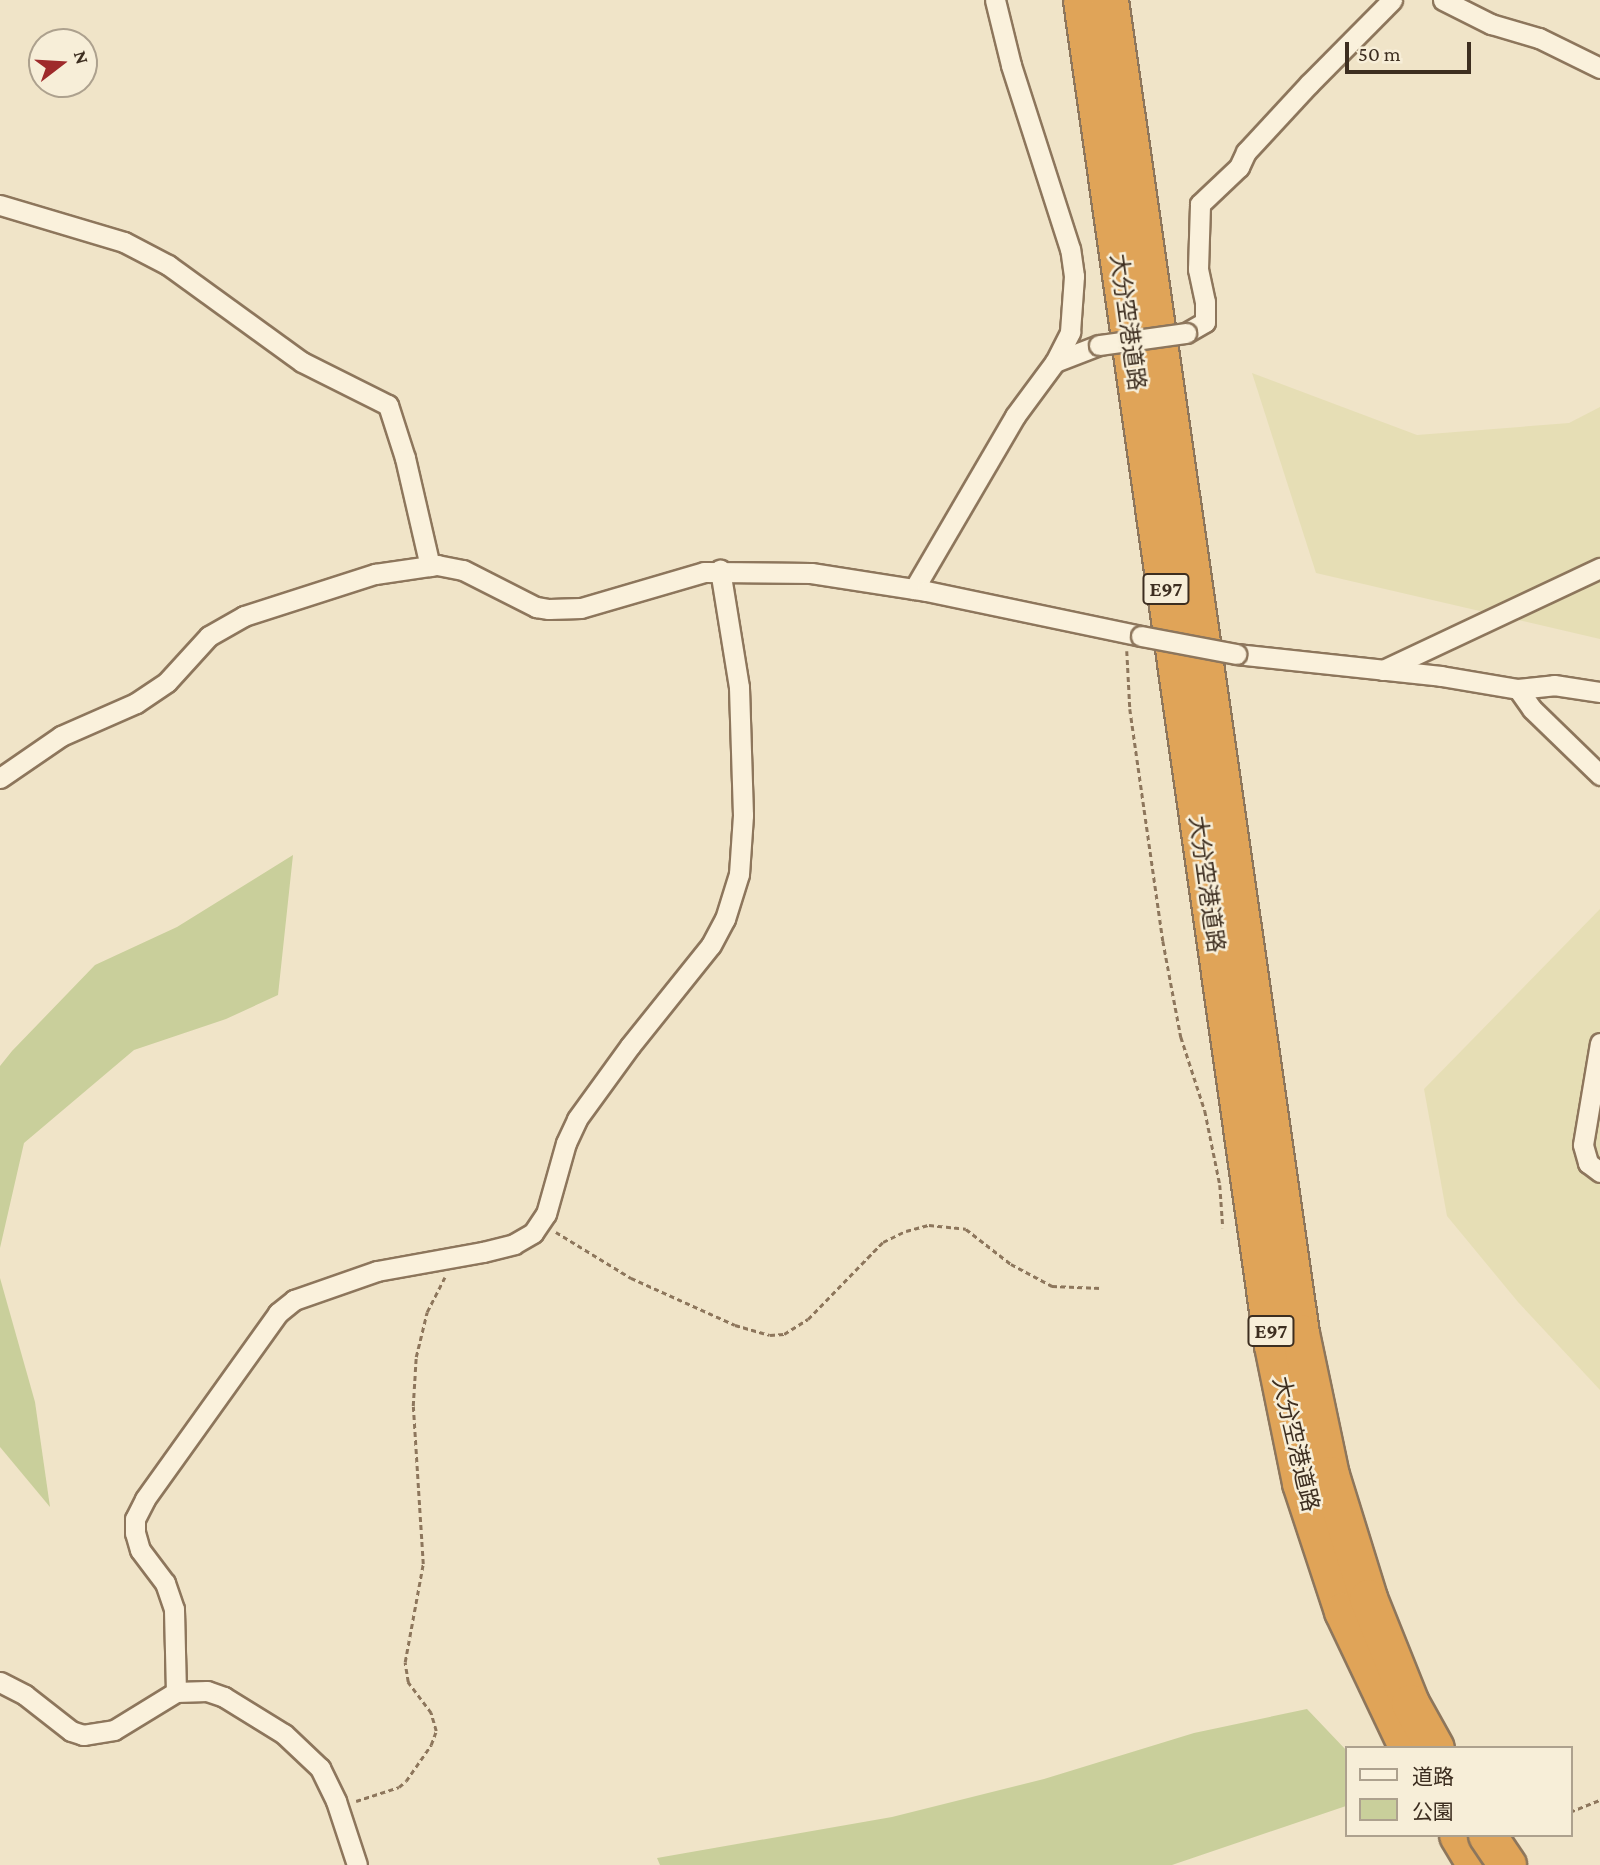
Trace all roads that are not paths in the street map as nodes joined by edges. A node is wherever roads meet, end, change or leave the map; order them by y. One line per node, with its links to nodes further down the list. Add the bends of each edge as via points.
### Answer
1 (995, 0): 8 (street, via 1070,250 1074,276 1070,332)
2 (1082, 0): 20 (highway, 大分空港道路 / E97)
3 (1109, 0): 20 (highway, 大分空港道路 / E97)
4 (1392, 0): 8 (street, bridge, via 1200,204 1198,269 1205,322 1186,333 1099,345)
5 (1443, 0): 6 (street)
6 (1600, 68)
7 (0, 205): 9 (street, via 124,242 168,265 302,362 388,405)
8 (1055, 362): 12 (street, via 1015,416)
9 (430, 566): 11 (street, via 463,570 536,607 549,609 581,608); 17 (street, via 376,575 244,616 209,636 167,682 136,703 61,736)
10 (1600, 568): 13 (street)
11 (720, 570): 12 (street, via 811,573); 23 (street, via 739,687 742,844 732,905 711,945 577,1119 541,1224 514,1244 387,1268 294,1300 278,1313 145,1499 135,1519 135,1533 174,1609)
12 (914, 589): 13 (street, bridge, via 1236,654)
13 (1381, 671): 14 (street)
14 (1518, 690): 15 (street, via 1555,685); 16 (street)
15 (1600, 692)
16 (1600, 775)
17 (0, 778)
18 (1600, 1043): 19 (street, via 1583,1145 1588,1163)
19 (1600, 1172)
20 (1262, 1176): 21 (highway, 大分空港道路 / E97, via 1300,1333)
21 (1316, 1479): 24 (highway, 大分空港道路 / E97, via 1343,1611); 25 (highway, 大分空港道路 / E97, via 1410,1703)
22 (0, 1682): 23 (street, via 83,1735 114,1730)
23 (176, 1692): 28 (street, via 207,1691 225,1697 259,1716 320,1768)
24 (1407, 1746)
25 (1434, 1746)
26 (1459, 1837): 29 (highway)
27 (1488, 1837): 30 (highway, bridge)
28 (356, 1865)
29 (1476, 1865)
30 (1507, 1865)

